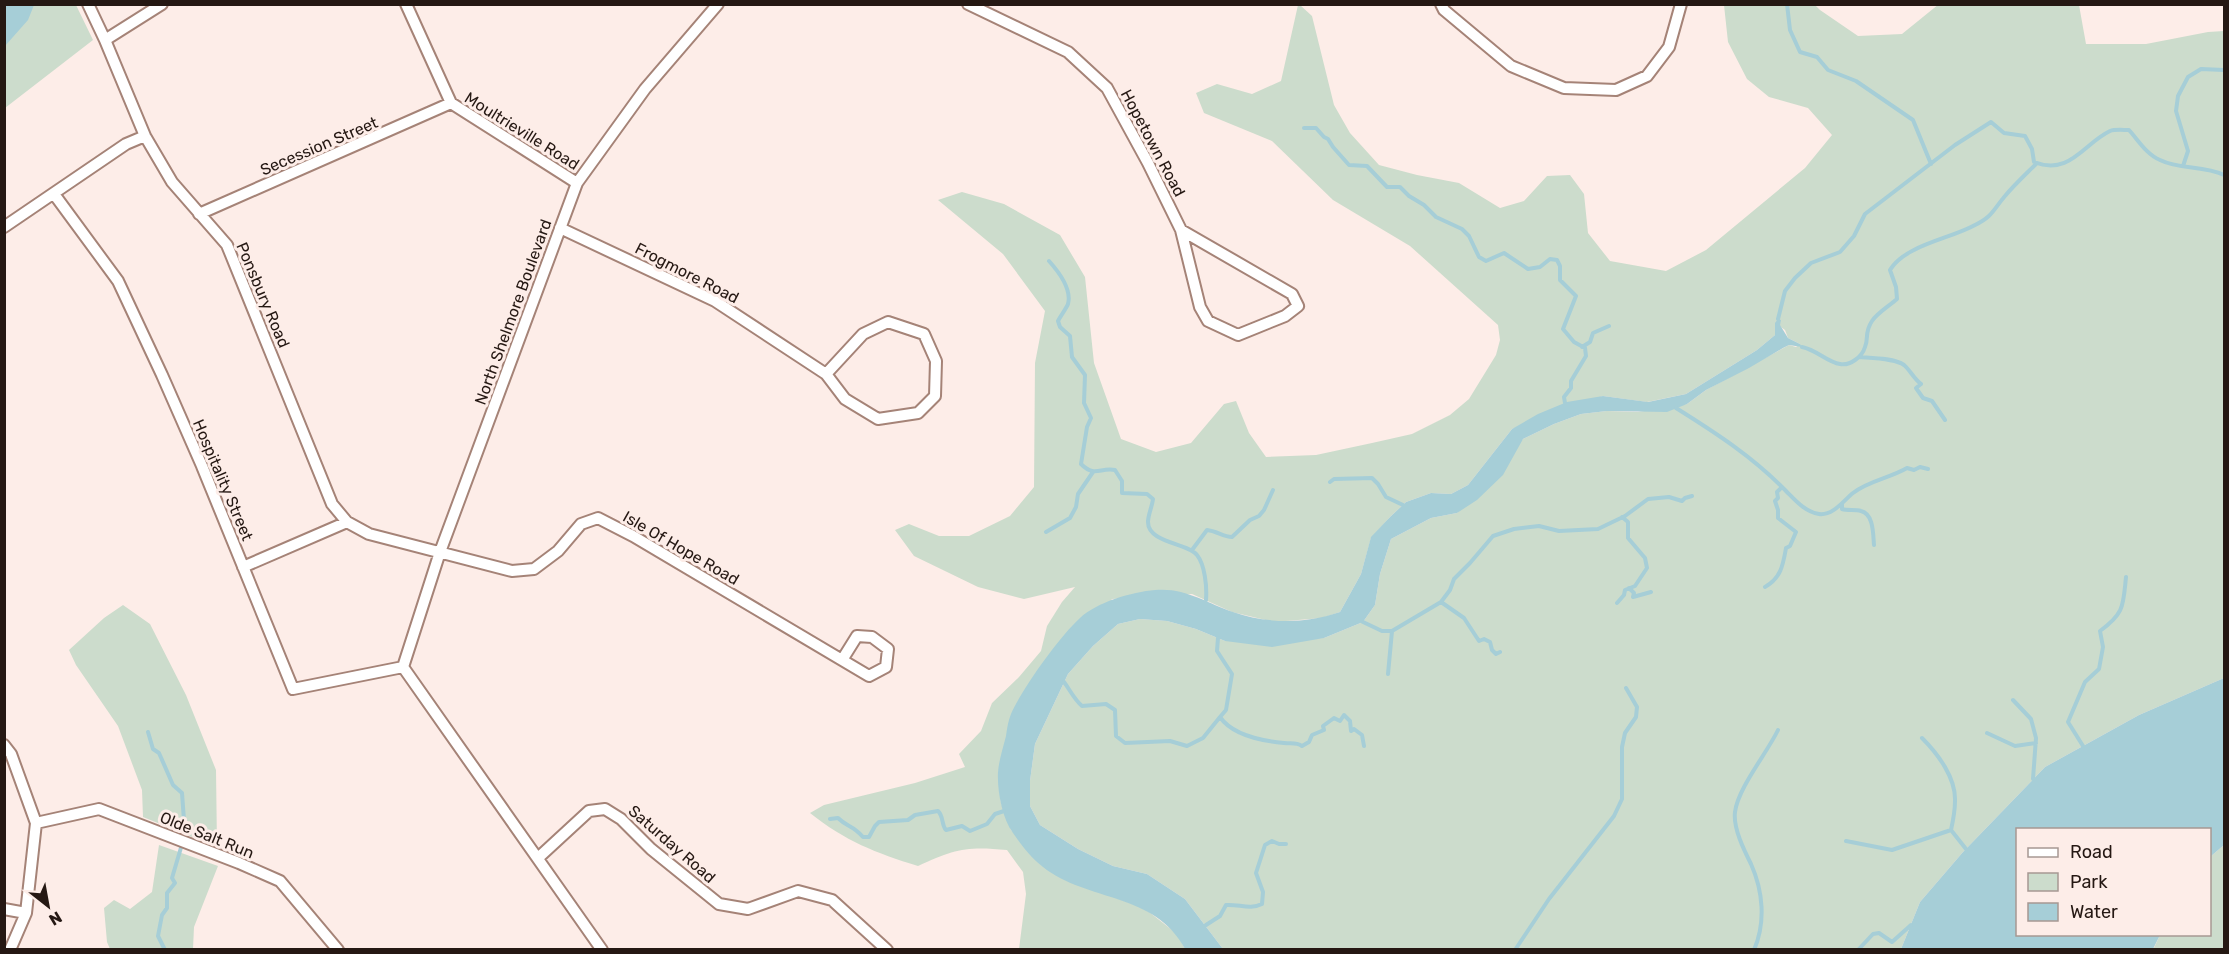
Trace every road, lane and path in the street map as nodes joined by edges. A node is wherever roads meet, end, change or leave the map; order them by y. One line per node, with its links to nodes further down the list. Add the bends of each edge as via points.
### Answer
1 (88, 4): 8 (street, Ponsbury Road)
2 (162, 4): 8 (street)
3 (718, 4): 11 (street, North Shelmore Boulevard, via 645,89)
4 (968, 4): 16 (street, Hopetown Road, via 1068,52 1107,88)
5 (1441, 4): 6 (street, via 1511,66 1564,88 1616,90 1647,76 1669,47)
6 (1681, 4)
7 (408, 5): 9 (street, Moultrieville Road)
8 (105, 40): 10 (street, Ponsbury Road)
9 (451, 104): 11 (street, Moultrieville Road); 13 (street, Secession Street)
10 (145, 136): 12 (street, via 126,144); 13 (street, Ponsbury Road, via 172,182)
11 (577, 183): 15 (street, North Shelmore Boulevard)
12 (54, 194): 14 (street); 20 (street, Hospitality Street, via 118,281)
13 (199, 214): 18 (street, Ponsbury Road, via 227,245 332,504)
14 (4, 227)
15 (560, 228): 17 (street, Frogmore Road, via 715,301); 19 (street, North Shelmore Boulevard)
16 (1182, 230): 16 (street, Hopetown Road, via 1292,294 1298,306 1285,316 1238,335 1209,321 1200,307)
17 (826, 374): 17 (street, Frogmore Road, via 863,334 888,322 924,334 936,361 935,396 918,413 878,419 845,399)
18 (347, 522): 19 (street, Ponsbury Road, via 369,534); 20 (street)
19 (440, 552): 21 (street, Isle Of Hope Road, via 512,571 534,569 558,551 582,524 598,518); 22 (street, North Shelmore Boulevard)
20 (243, 567): 22 (street, Hospitality Street, via 293,689)
21 (842, 660): 21 (street, Isle Of Hope Road, via 857,636 872,637 888,649 886,668 869,676)
22 (402, 667): 25 (street)
23 (4, 745): 24 (street, via 11,754)
24 (36, 823): 27 (street); 29 (street, Olde Salt Run, via 99,809 239,863 280,881)
25 (538, 858): 30 (street); 31 (street, Saturday Road, via 589,812 605,809 719,904 748,909 798,891 832,900)
26 (4, 909): 27 (street)
27 (26, 913): 28 (street)
28 (10, 950)
29 (338, 950)
30 (602, 950)
31 (887, 950)

